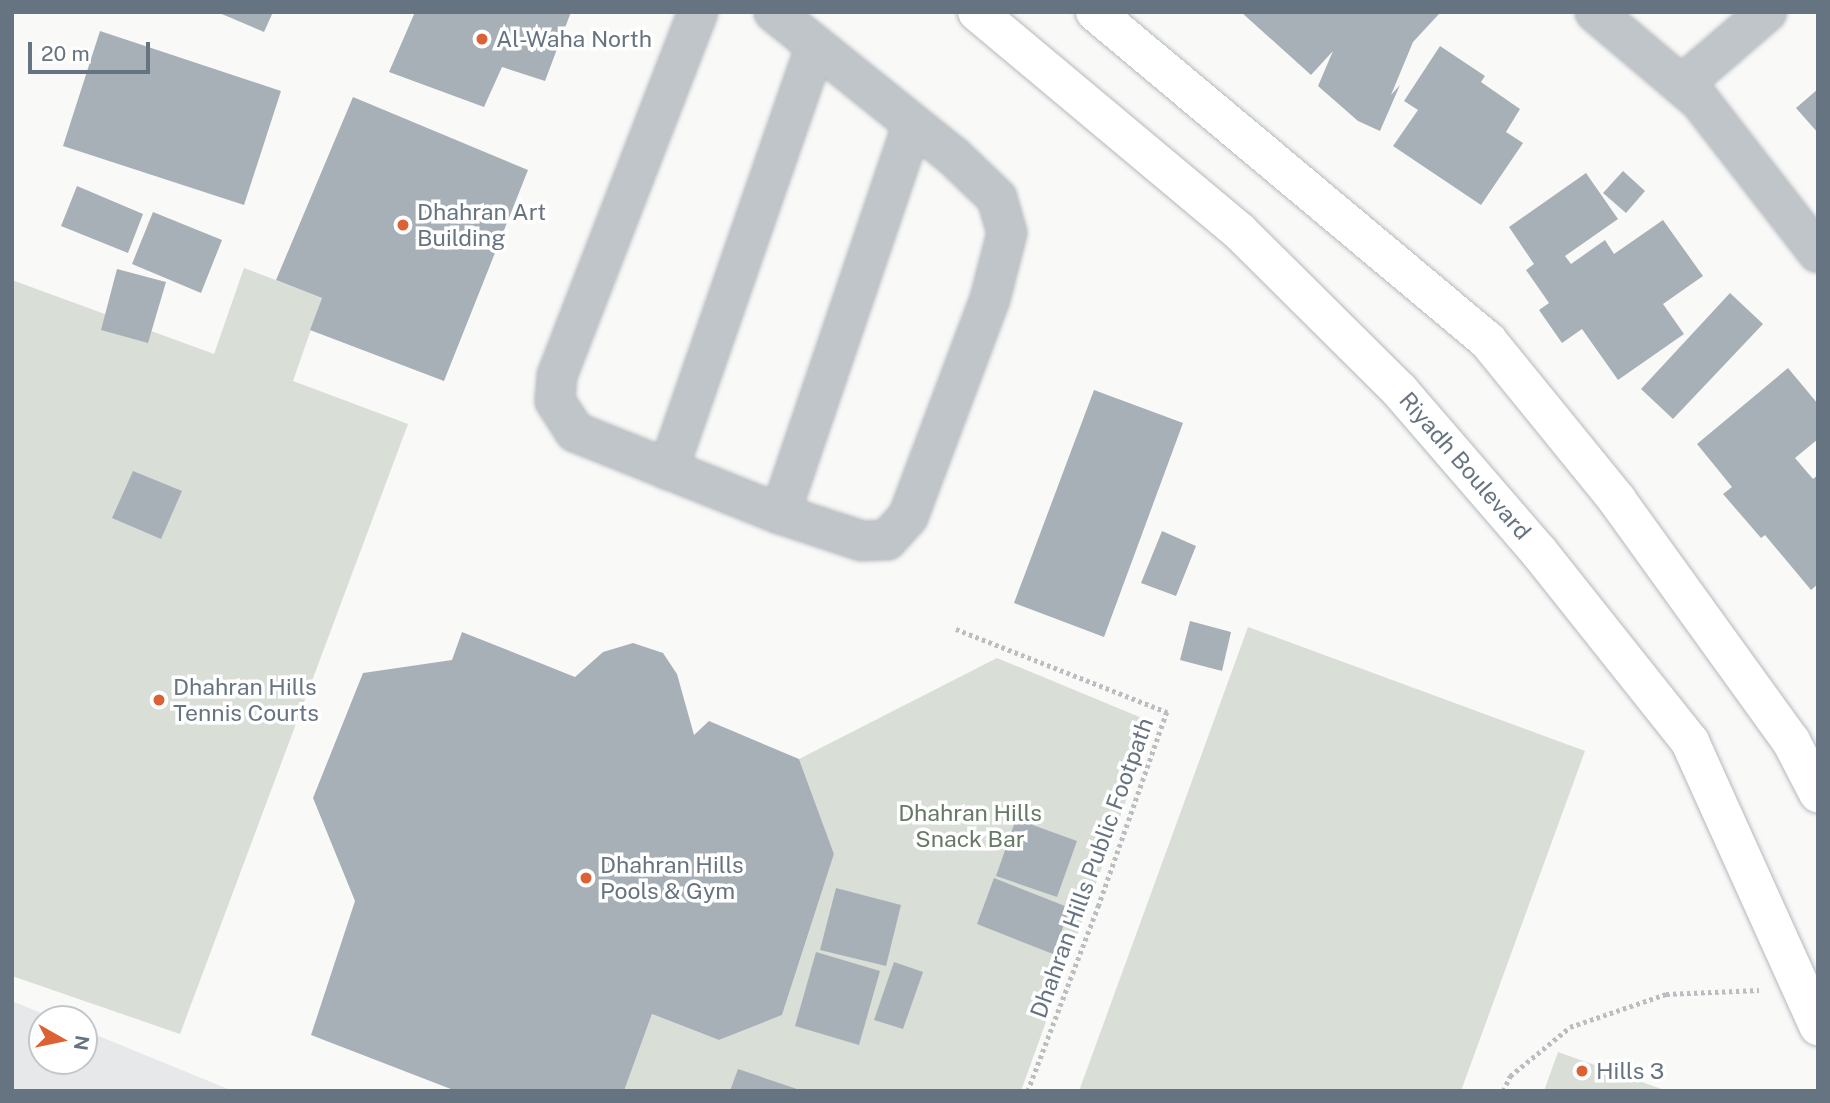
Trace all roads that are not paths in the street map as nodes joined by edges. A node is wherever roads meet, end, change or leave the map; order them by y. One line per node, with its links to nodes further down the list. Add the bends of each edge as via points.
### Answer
1 (698, 12): 11 (street, via 557,376 555,401 575,432)
2 (774, 12): 7 (street)
3 (977, 12): 14 (main road, Riyadh Boulevard, via 1240,232 1400,391 1539,552 1690,742)
4 (1095, 12): 13 (main road, via 1488,341 1617,500 1791,741)
5 (1595, 12): 8 (street)
6 (1767, 12): 8 (street)
7 (816, 46): 9 (street); 11 (street)
8 (1682, 85): 10 (street, via 1700,101)
9 (912, 124): 12 (street); 12 (street, via 998,198 1007,233 990,299 908,517 887,540 862,541)
10 (1818, 253)
11 (668, 470): 12 (street)
12 (779, 514)
13 (1818, 793)
14 (1818, 1026)

